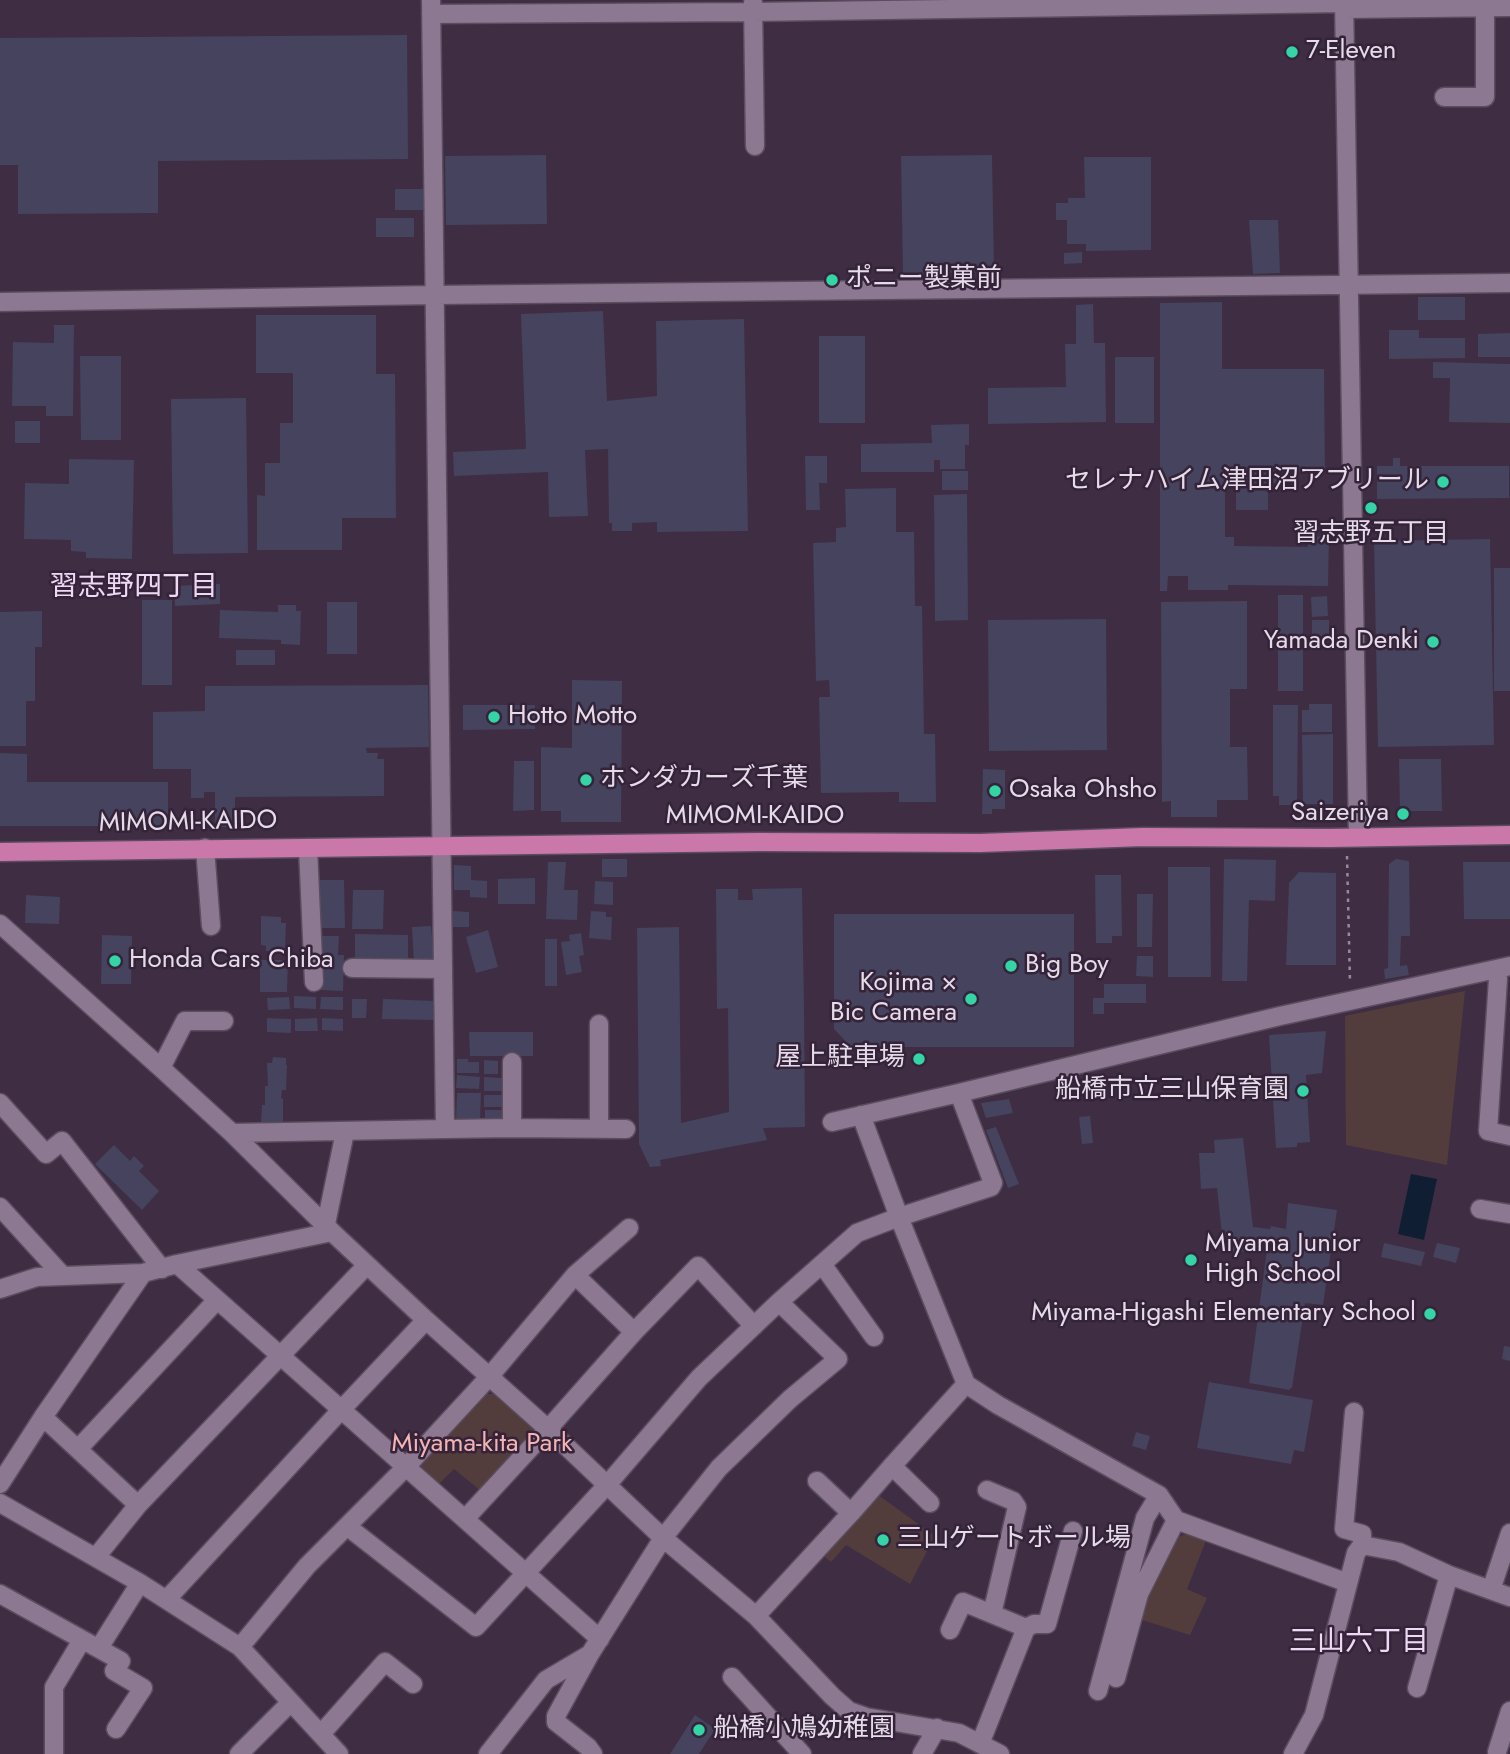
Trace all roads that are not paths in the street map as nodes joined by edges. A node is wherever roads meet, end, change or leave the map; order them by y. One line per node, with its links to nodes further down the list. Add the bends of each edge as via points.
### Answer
1 (1344, 4): 2 (street); 3 (street); 10 (street)
2 (1463, 4): 6 (street)
3 (753, 6): 4 (street); 8 (street)
4 (431, 7): 11 (street)
5 (1510, 7): 6 (street)
6 (1485, 8): 7 (street, via 1485,97)
7 (1444, 97)
8 (755, 146)
9 (1510, 283): 10 (street)
10 (1349, 284): 11 (street); 14 (street)
11 (435, 295): 12 (street); 15 (street)
12 (0, 302)
13 (1510, 835): 14 (main road, MIMOMI-KAIDO)
14 (1358, 837): 15 (main road, MIMOMI-KAIDO)
15 (441, 846): 17 (main road, MIMOMI-KAIDO); 23 (street)
16 (205, 848): 17 (main road, MIMOMI-KAIDO); 18 (main road, MIMOMI-KAIDO); 20 (street)
17 (308, 848): 24 (street)
18 (0, 852)
19 (0, 924): 28 (street)
20 (211, 926)
21 (1503, 967): 29 (street); 39 (street, via 1498,979 1488,1131)
22 (352, 968): 23 (street)
23 (443, 969): 34 (street)
24 (314, 982)
25 (224, 1021): 28 (street, via 186,1021)
26 (599, 1024): 35 (street)
27 (512, 1062): 33 (street)
28 (161, 1068): 38 (street)
29 (959, 1093): 31 (street); 43 (street, via 993,1183)
30 (0, 1102): 48 (street, via 46,1153 62,1141)
31 (861, 1115): 32 (street); 43 (street)
32 (832, 1122)
33 (512, 1128): 34 (street); 35 (street)
34 (445, 1129): 37 (street)
35 (599, 1129): 36 (street)
36 (626, 1129)
37 (345, 1132): 38 (street); 44 (street)
38 (233, 1133): 44 (street)
39 (1510, 1136)
40 (0, 1207): 51 (street)
41 (1480, 1209): 42 (street)
42 (1510, 1214)
43 (898, 1217): 46 (street, via 858,1233); 61 (street)
44 (329, 1228): 47 (street); 48 (street)
45 (629, 1228): 50 (street)
46 (822, 1264): 54 (street); 58 (street)
47 (367, 1265): 55 (street); 59 (street)
48 (169, 1267): 49 (street); 53 (street)
49 (143, 1273): 51 (street); 64 (street)
50 (575, 1275): 57 (street); 60 (street)
51 (63, 1276): 52 (street)
52 (0, 1289)
53 (217, 1300): 59 (street); 66 (street)
54 (779, 1302): 56 (street); 83 (street, via 838,1359 719,1468)
55 (426, 1320): 60 (street); 62 (street)
56 (754, 1326): 57 (street, via 698,1266); 71 (street, via 699,1378)
57 (634, 1332): 65 (street)
58 (874, 1337)
59 (279, 1355): 62 (street); 76 (street)
60 (489, 1377): 65 (street); 68 (street)
61 (966, 1384): 67 (street); 73 (street)
62 (341, 1410): 68 (street); 93 (street)
63 (1354, 1412): 84 (street, via 1344,1529 1362,1534)
64 (43, 1418): 66 (street); 70 (street)
65 (548, 1429): 71 (street); 78 (street)
66 (78, 1449): 76 (street)
67 (892, 1466): 75 (street); 77 (street)
68 (406, 1467): 78 (street); 80 (street)
69 (817, 1481): 77 (street)
70 (0, 1484)
71 (607, 1485): 83 (street); 86 (street)
72 (987, 1490): 94 (street, via 1017,1507)
73 (1159, 1495): 79 (street); 106 (street, via 1145,1518)
74 (0, 1503): 85 (street)
75 (930, 1503)
76 (138, 1505): 85 (street)
77 (851, 1513): 95 (street)
78 (465, 1519): 86 (street)
79 (1176, 1520): 89 (street); 103 (street, via 1139,1594)
80 (348, 1527): 86 (street, via 476,1627); 100 (street, via 307,1566)
81 (1073, 1531): 96 (street, via 1047,1624)
82 (1510, 1533): 90 (street)
83 (663, 1538): 95 (street); 99 (street)
84 (1362, 1545): 87 (street, via 1399,1552); 89 (street)
85 (96, 1557): 88 (street)
86 (527, 1574): 99 (street)
87 (1449, 1575): 90 (street); 105 (street)
88 (140, 1583): 93 (street); 101 (street)
89 (1348, 1583): 122 (street, via 1314,1715)
90 (1491, 1590): 92 (street)
91 (0, 1594): 98 (street)
92 (1510, 1597)
93 (167, 1599): 100 (street)
94 (992, 1614): 96 (street); 97 (street, via 963,1602)
95 (757, 1616): 109 (street, via 849,1710)
96 (1026, 1628): 112 (street)
97 (950, 1630)
98 (82, 1640): 101 (street); 114 (street, via 54,1687)
99 (595, 1646): 117 (street, via 546,1680); 118 (street, via 556,1716 556,1722)
100 (240, 1647): 107 (street)
101 (99, 1648): 110 (street, via 121,1661 114,1671 144,1688)
102 (732, 1676): 119 (street)
103 (1116, 1678)
104 (413, 1684): 111 (street, via 385,1662)
105 (1417, 1688)
106 (1098, 1691)
107 (291, 1702): 111 (street); 115 (street)
108 (1510, 1711): 113 (street)
109 (937, 1728): 112 (street); 120 (street)
110 (116, 1730)
111 (321, 1734): 116 (street)
112 (979, 1744): 121 (street)
113 (1497, 1752)
114 (54, 1754)
115 (239, 1754)
116 (339, 1754)
117 (488, 1754)
118 (593, 1754)
119 (802, 1754)
120 (922, 1754)
121 (1000, 1754)
122 (1293, 1754)

